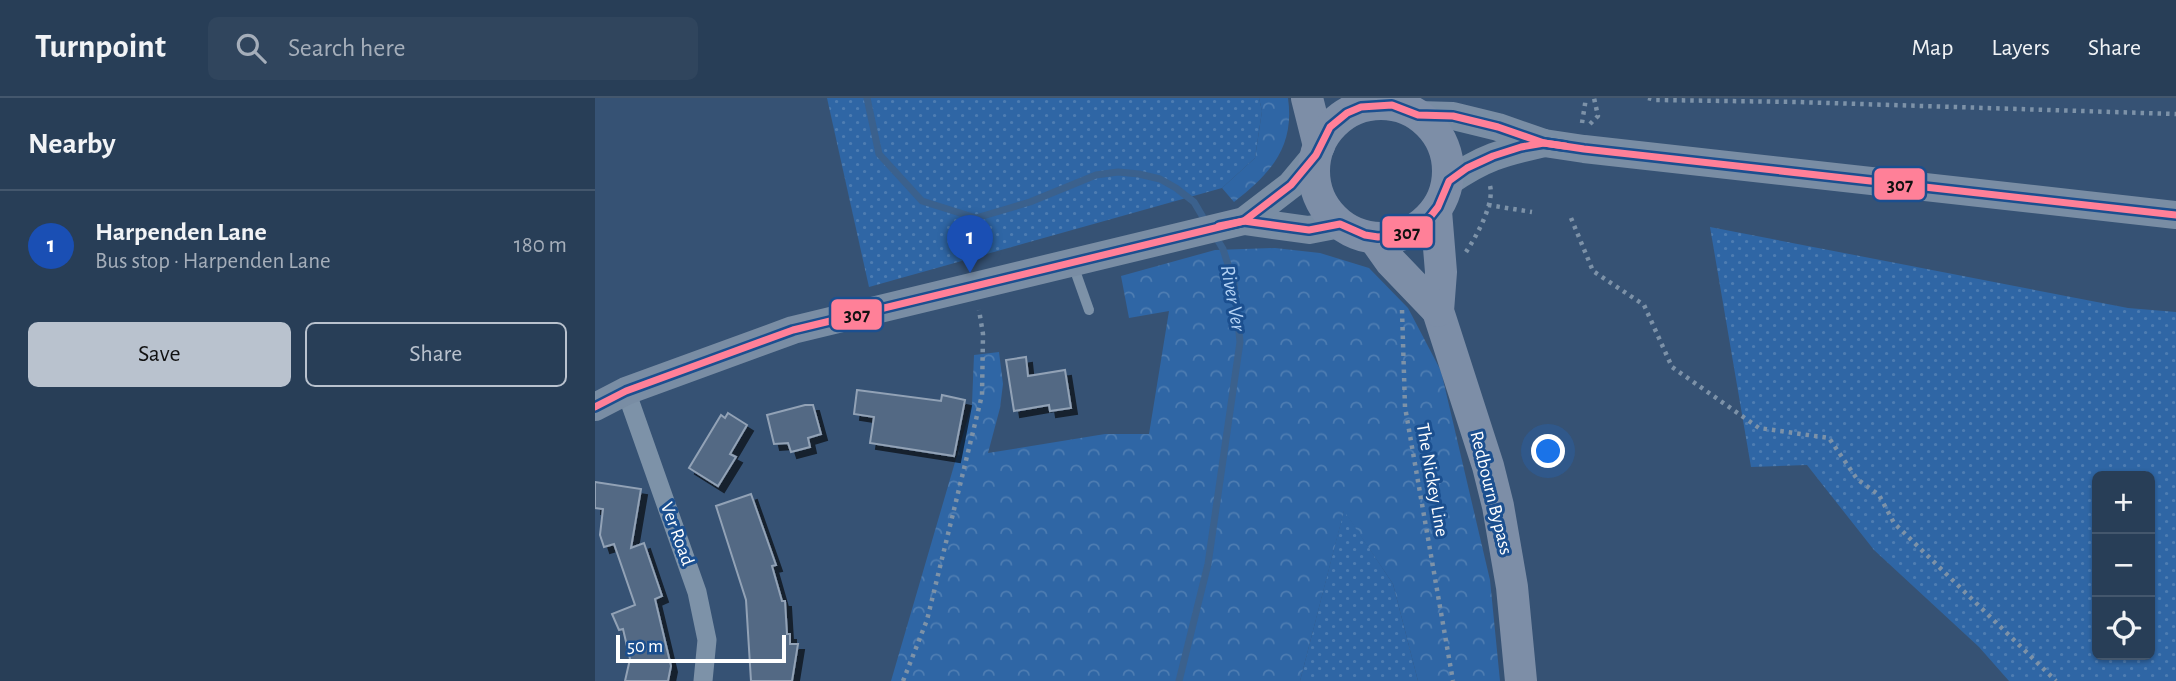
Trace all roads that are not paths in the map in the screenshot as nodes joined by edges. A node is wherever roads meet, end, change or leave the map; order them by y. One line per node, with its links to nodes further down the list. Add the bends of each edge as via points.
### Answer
1 (1307, 98): 5 (main road)
2 (1373, 101): 3 (main road); 5 (main road, via 1330,127)
3 (1417, 115): 4 (main road, via 1453,116); 6 (main road, via 1442,141)
4 (1544, 143): 6 (main road, via 1479,161); 8 (main road)
5 (1317, 151): 9 (main road, via 1291,185); 10 (main road, via 1314,181 1320,200)
6 (1448, 182): 7 (main road)
7 (1436, 211): 11 (main road, via 1409,233); 14 (main road, Redbourn Bypass, via 1441,272)
8 (2176, 215)
9 (1232, 223): 10 (main road, via 1309,230); 12 (main road)
10 (1340, 224): 11 (main road)
11 (1374, 238): 14 (main road, Redbourn Bypass)
12 (1072, 262): 13 (lane); 15 (main road, via 793,330)
13 (1089, 310)
14 (1438, 311): 18 (main road, Redbourn Bypass, via 1498,506)
15 (626, 391): 16 (main road); 17 (street, Ver Road, via 697,592 707,640)
16 (595, 407)
17 (703, 681)
18 (1521, 681)

